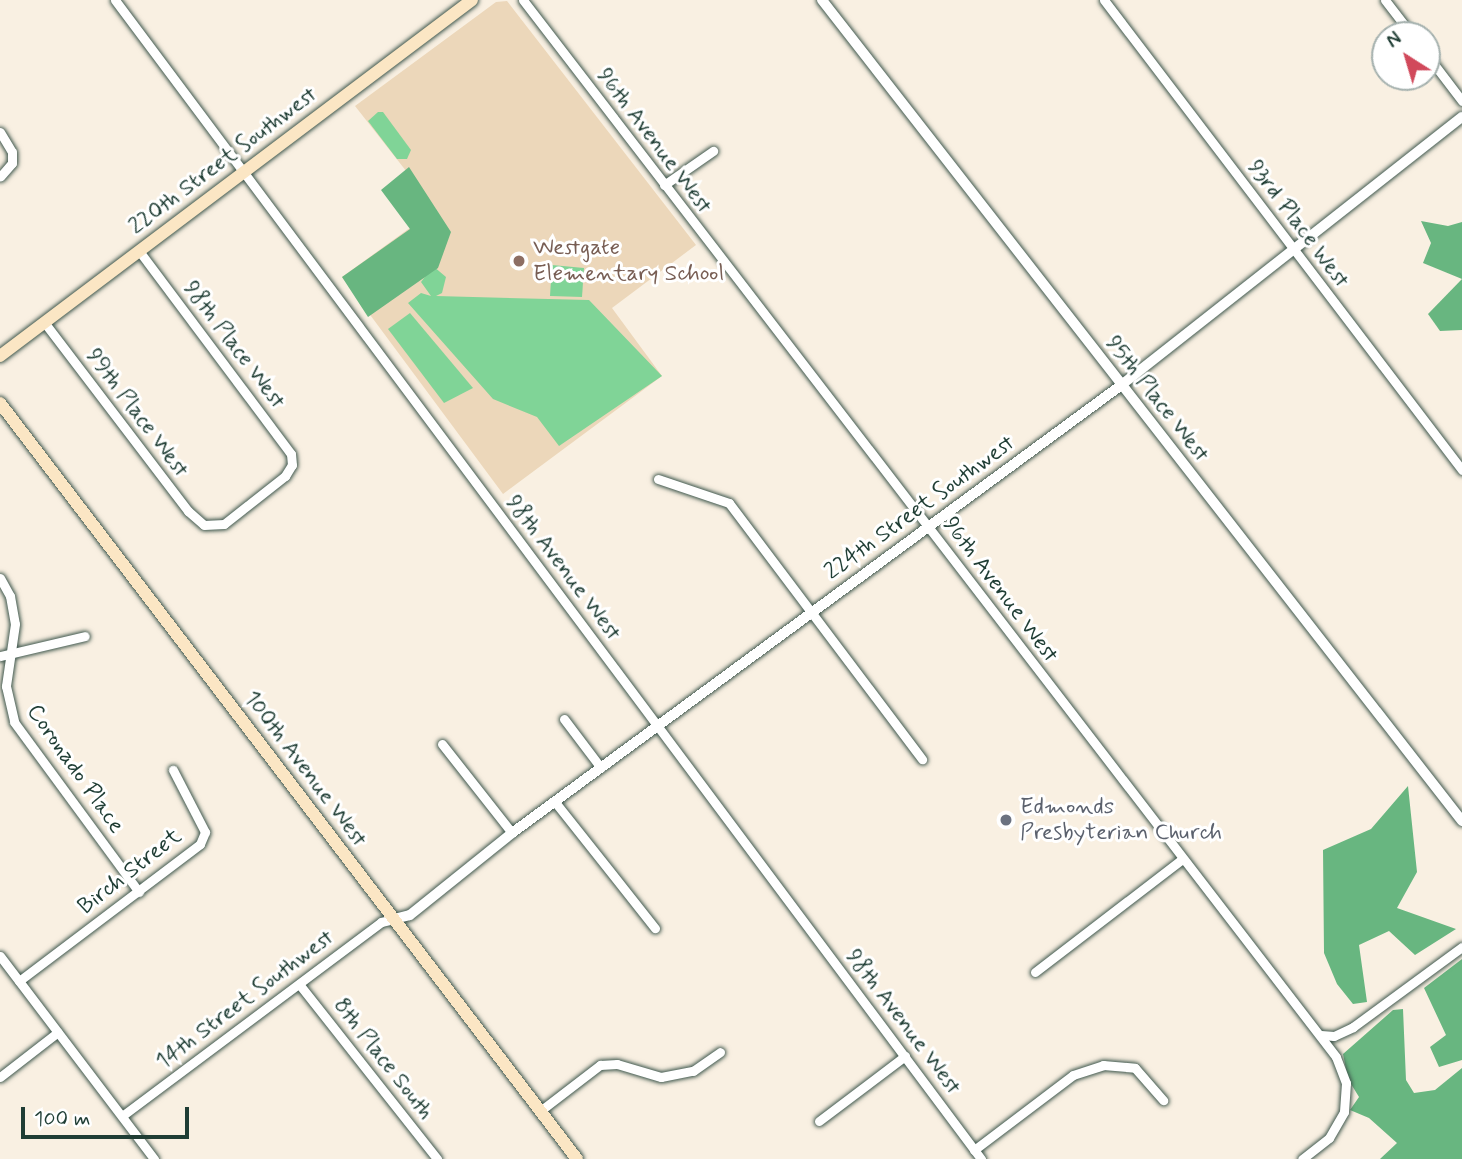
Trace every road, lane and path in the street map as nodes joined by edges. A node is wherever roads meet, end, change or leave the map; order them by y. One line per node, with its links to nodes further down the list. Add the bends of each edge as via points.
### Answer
1 (115, 0): 13 (street, 98th Avenue West)
2 (472, 0): 13 (main road, 220th Street Southwest)
3 (523, 0): 15 (street, 96th Avenue West)
4 (822, 0): 20 (street, 95th Place West)
5 (1104, 0): 16 (street, 93rd Place West)
6 (1385, 0): 7 (street)
7 (1401, 21)
8 (1441, 73): 9 (street)
9 (1462, 101)
10 (1462, 117): 16 (street, 224th Street Southwest)
11 (0, 132): 14 (street, via 12,152 12,163)
12 (713, 151): 15 (street)
13 (244, 171): 17 (main road, 220th Street Southwest); 31 (street, 98th Avenue West)
14 (0, 177)
15 (664, 185): 25 (street, 96th Avenue West)
16 (1294, 250): 20 (street, 224th Street Southwest); 22 (street, 93rd Place West)
17 (139, 251): 18 (main road, 220th Street Southwest); 24 (street, 98th Place West, via 285,444 292,465 276,485 224,524)
18 (44, 322): 19 (main road, 220th Street Southwest); 24 (street, 99th Place West, via 188,511)
19 (0, 356)
20 (1120, 386): 25 (street, 224th Street Southwest); 37 (street, 95th Place West)
21 (0, 403): 41 (main road, 100th Avenue West)
22 (1462, 470)
23 (658, 479): 27 (street, via 729,503)
24 (204, 525)
25 (928, 529): 27 (street, 224th Street Southwest); 39 (street, 96th Avenue West)
26 (0, 578): 29 (street, Coronado Place, via 10,596 15,624)
27 (812, 613): 31 (street, 224th Street Southwest); 33 (street)
28 (85, 636): 29 (street)
29 (5, 655): 40 (street, Coronado Place, via 6,686 15,722)
30 (564, 719): 34 (street)
31 (657, 727): 34 (street, 224th Street Southwest); 51 (street, 98th Avenue West)
32 (442, 744): 38 (street)
33 (922, 759)
34 (601, 768): 36 (street, 224th Street Southwest)
35 (173, 770): 40 (street, Birch Street, via 205,832 200,844)
36 (555, 802): 38 (street, 224th Street Southwest); 42 (street)
37 (1462, 821)
38 (512, 833): 41 (street, 224th Street Southwest, via 410,915)
39 (1182, 859): 45 (street); 49 (street, 96th Avenue West)
40 (139, 892): 46 (street, Birch Street)
41 (394, 919): 47 (street, 14th Street Southwest, via 381,922); 54 (main road, 100th Avenue West)
42 (655, 928)
43 (1462, 947): 49 (street, via 1353,1027 1334,1036)
44 (0, 956): 46 (street)
45 (1035, 972)
46 (19, 981): 48 (street)
47 (299, 984): 55 (street, 14th Street Southwest); 59 (street, 8th Place South)
48 (58, 1032): 52 (street); 55 (street)
49 (1321, 1035): 62 (street, 96th Avenue West, via 1345,1076 1346,1104 1333,1133)
50 (720, 1052): 54 (street, via 693,1071 661,1077 617,1063 600,1065)
51 (905, 1056): 56 (street); 57 (street, 98th Avenue West)
52 (0, 1076)
53 (1163, 1100): 57 (street, via 1135,1068 1103,1065 1073,1075)
54 (540, 1111): 60 (main road, 100th Avenue West)
55 (122, 1116): 58 (street)
56 (819, 1121)
57 (974, 1150): 61 (street, 98th Avenue West)
58 (154, 1159)
59 (437, 1159)
60 (577, 1159)
61 (981, 1159)
62 (1302, 1159)

